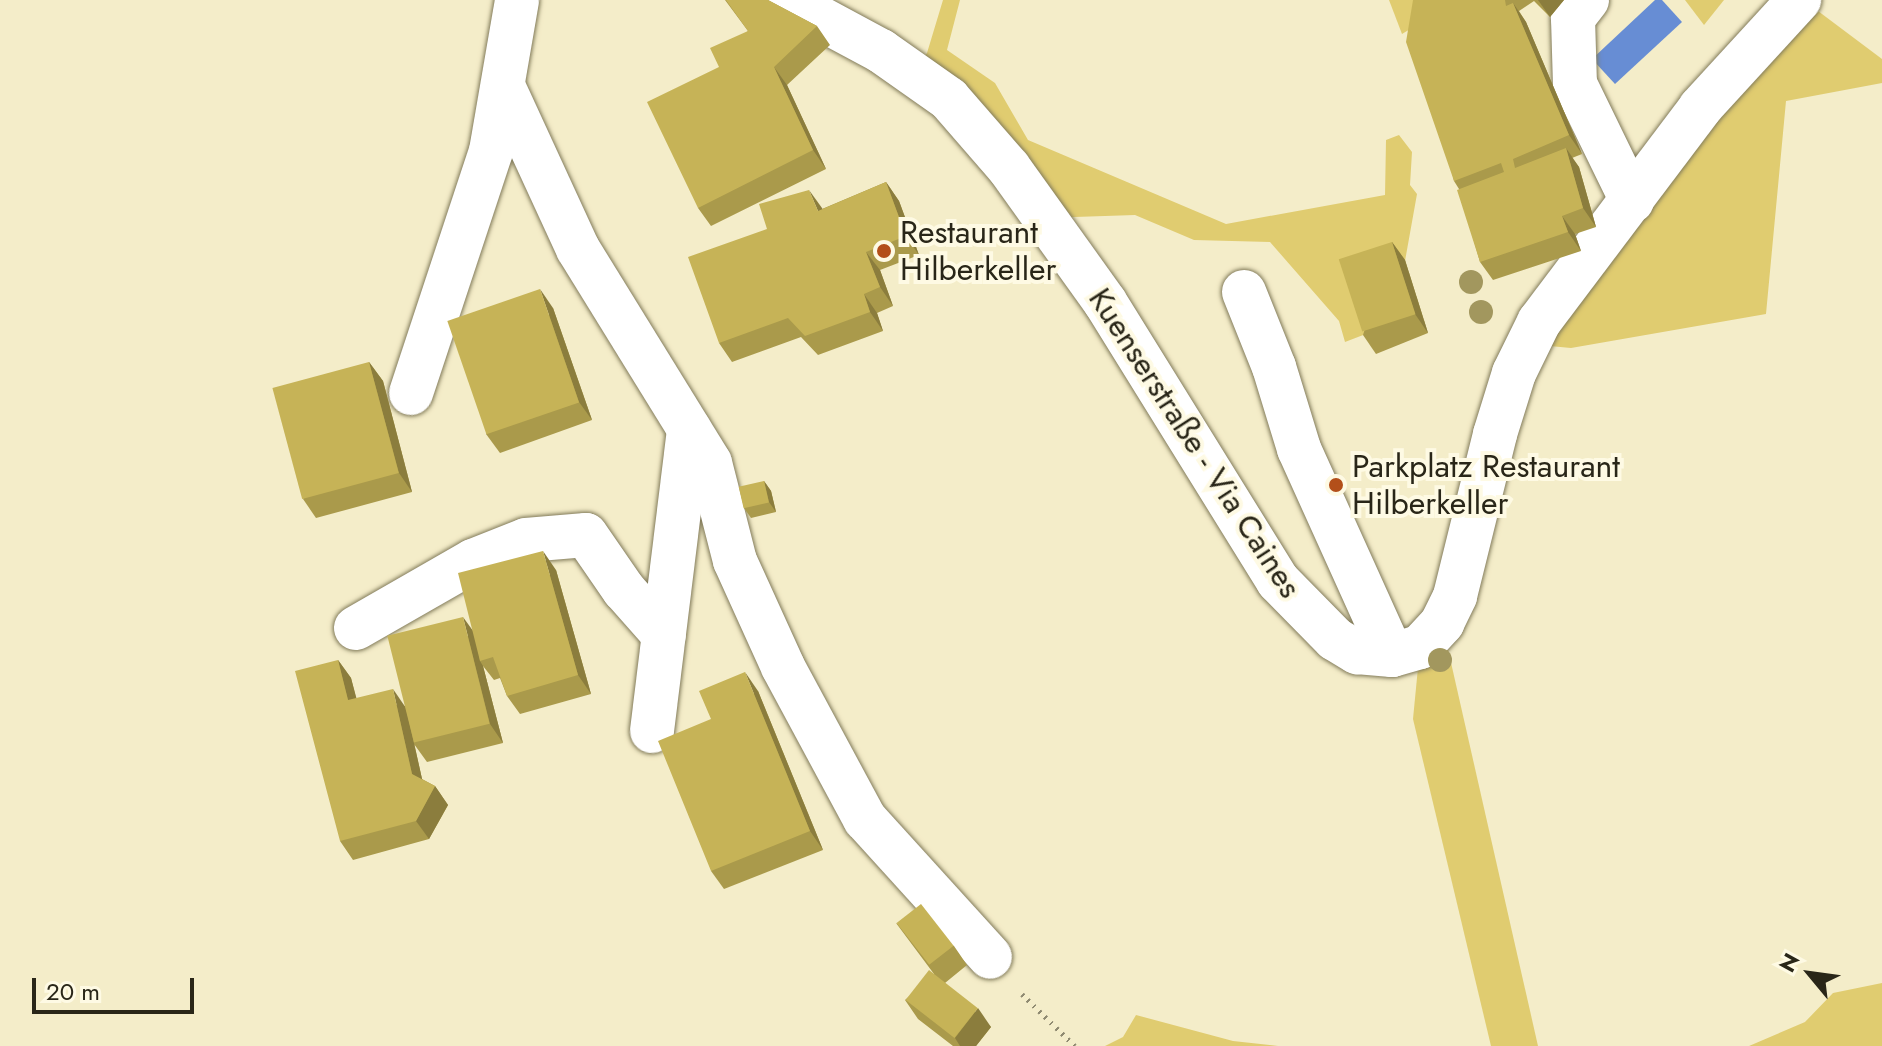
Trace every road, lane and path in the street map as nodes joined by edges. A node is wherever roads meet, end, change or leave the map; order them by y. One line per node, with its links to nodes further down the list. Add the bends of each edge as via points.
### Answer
1 (517, 0): 5 (street)
2 (786, 0): 12 (street, Kuenserstraße - Via Caines, via 881,51 949,99 1009,168 1105,302 1278,581 1335,639 1357,652)
3 (1587, 0): 6 (street, via 1573,18 1575,84)
4 (1799, 0): 6 (street, via 1700,108)
5 (503, 86): 8 (street, via 491,151); 9 (street, via 578,249)
6 (1632, 201): 12 (street, via 1539,322 1514,373 1467,558 1442,623 1420,647)
7 (1244, 292): 12 (street, via 1299,449)
8 (411, 393)
9 (689, 429): 11 (street); 14 (street, via 710,463 735,561 777,654 865,819)
10 (356, 628): 11 (street, via 473,561 526,540 586,535)
11 (664, 635): 13 (street)
12 (1392, 655)
13 (652, 731)
14 (990, 957): 15 (path)
15 (1075, 1046)

